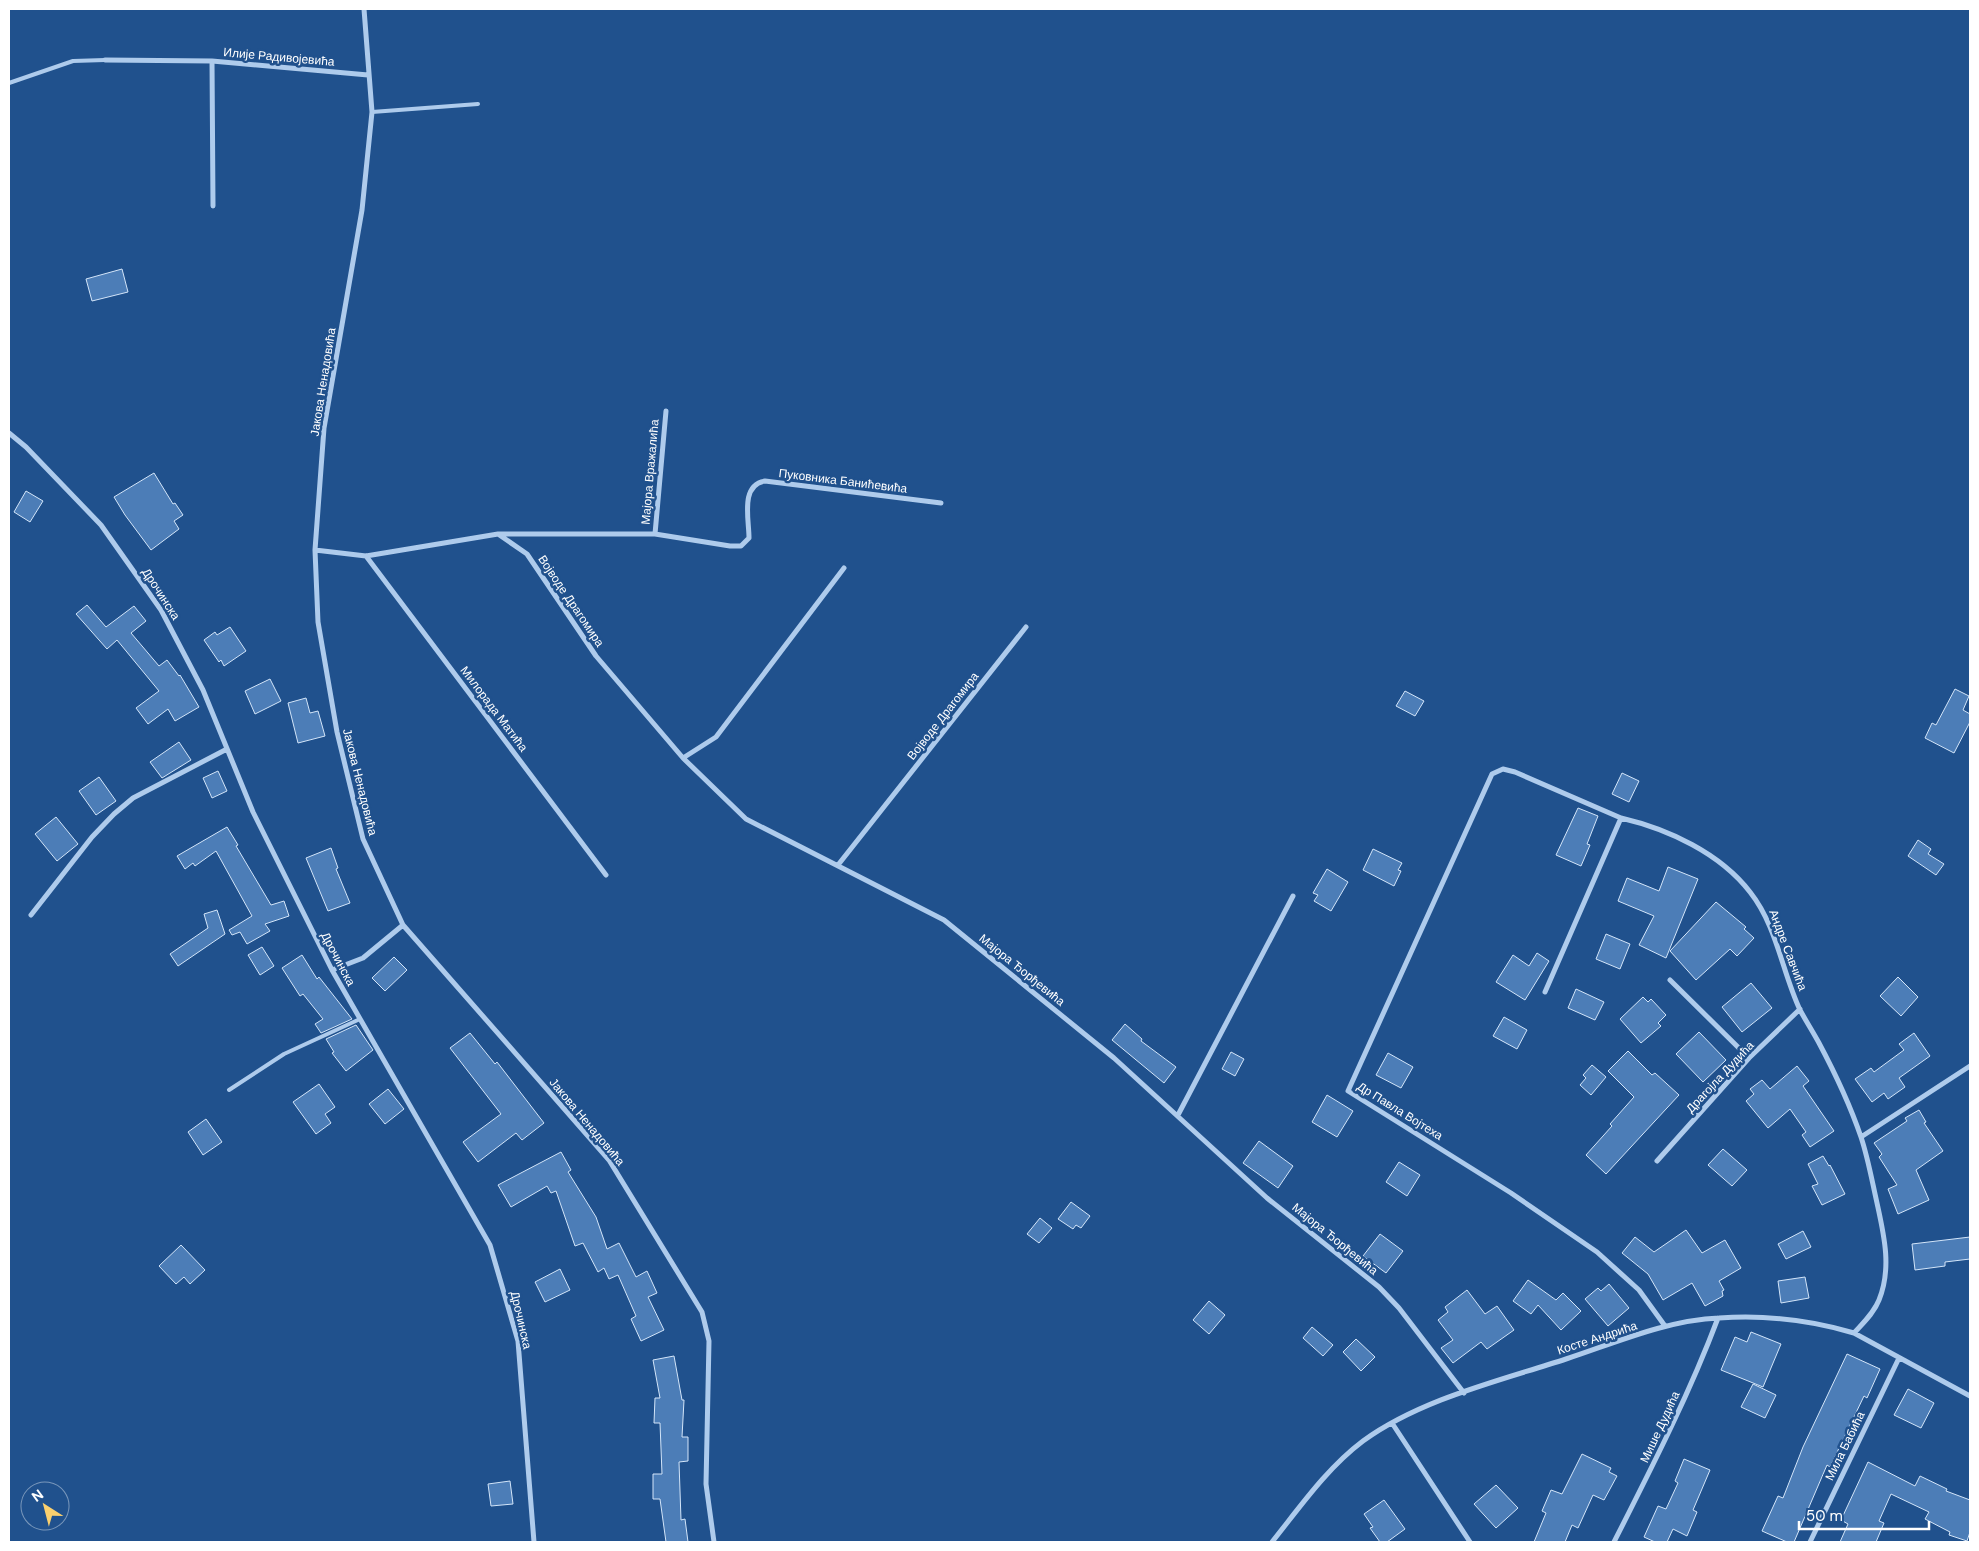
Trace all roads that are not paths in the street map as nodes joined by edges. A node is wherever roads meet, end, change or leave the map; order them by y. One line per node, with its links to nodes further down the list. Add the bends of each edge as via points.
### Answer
1 (364, 9): 4 (street, Јакова Ненадовића)
2 (105, 60): 3 (street); 5 (lane, via 73,60)
3 (212, 61): 4 (street, Илије Радивојевића); 8 (street, Илије Радивојевића)
4 (368, 75): 7 (street, Јакова Ненадовића)
5 (9, 83)
6 (478, 104): 7 (lane)
7 (372, 112): 14 (street, Јакова Ненадовића, via 362,210 324,428)
8 (213, 206)
9 (666, 411): 13 (street, Мајора Вражалића)
10 (9, 433): 18 (street, Дрочинска, via 101,525 161,610 203,690)
11 (941, 502): 13 (street, Пуковника Банићевића, via 765,481 755,484 748,494 749,538 741,546)
12 (498, 534): 13 (street, Пуковника Банићевића); 15 (street); 19 (street, Војводе Драгомира, via 527,554 596,656)
13 (655, 534)
14 (315, 550): 15 (street); 27 (street, Јакова Ненадовића, via 318,622 336,732 363,839)
15 (366, 556): 23 (street, Милорада Матића)
16 (844, 568): 19 (street, via 716,737)
17 (1026, 626): 22 (street, Војводе Драгомира)
18 (227, 749): 25 (street, via 133,798 114,814); 28 (street, Дрочинска, via 253,812)
19 (683, 758): 22 (street, Војводе Драгомира, via 746,819)
20 (1492, 774): 21 (street, Андре Савчића, via 1503,769 1515,772); 40 (street, Др Павла Војтеха, via 1348,1091 1511,1193 1597,1252 1639,1290)
21 (1621, 818): 30 (street); 31 (street, Андре Савчића, via 1697,848 1727,867 1740,880 1768,920)
22 (838, 865): 26 (street, Војводе Драгомира)
23 (606, 875)
24 (1293, 896): 36 (street)
25 (30, 915)
26 (944, 920): 36 (street, Мајора Ђорђевића, via 1114,1058)
27 (403, 925): 28 (street, via 363,958); 47 (street, Јакова Ненадовића, via 609,1160 702,1312 709,1341 706,1484)
28 (332, 970): 32 (street, Дрочинска)
29 (1670, 980): 33 (street)
30 (1545, 992)
31 (1800, 1009): 33 (street, Драгојла Дудића); 37 (street, Андре Савчића, via 1832,1069)
32 (360, 1019): 35 (lane, via 284,1054); 46 (street, Дрочинска, via 490,1245 518,1341)
33 (1749, 1058): 38 (street, Драгојла Дудића)
34 (1970, 1066): 37 (street)
35 (230, 1090)
36 (1178, 1115): 43 (street, Мајора Ђорђевића, via 1267,1198 1379,1287)
37 (1862, 1137): 41 (street, Андре Савчића, via 1885,1241 1886,1270 1878,1302)
38 (1657, 1160)
39 (1718, 1318): 40 (street, Косте Андрића); 41 (street, Косте Андрића, via 1809,1322); 50 (street, Мише Дудића, via 1704,1356)
40 (1665, 1326): 43 (street, Косте Андрића)
41 (1854, 1333): 42 (street, Косте Андрића)
42 (1899, 1358): 44 (street, Косте Андрића); 51 (street, Мила Бабића)
43 (1464, 1393): 45 (street, Косте Андрића, via 1426,1406)
44 (1970, 1396)
45 (1392, 1423): 48 (street, Косте Андрића, via 1361,1443 1326,1475); 49 (street)
46 (534, 1542)
47 (714, 1542)
48 (1272, 1542)
49 (1470, 1542)
50 (1614, 1542)
51 (1810, 1542)

